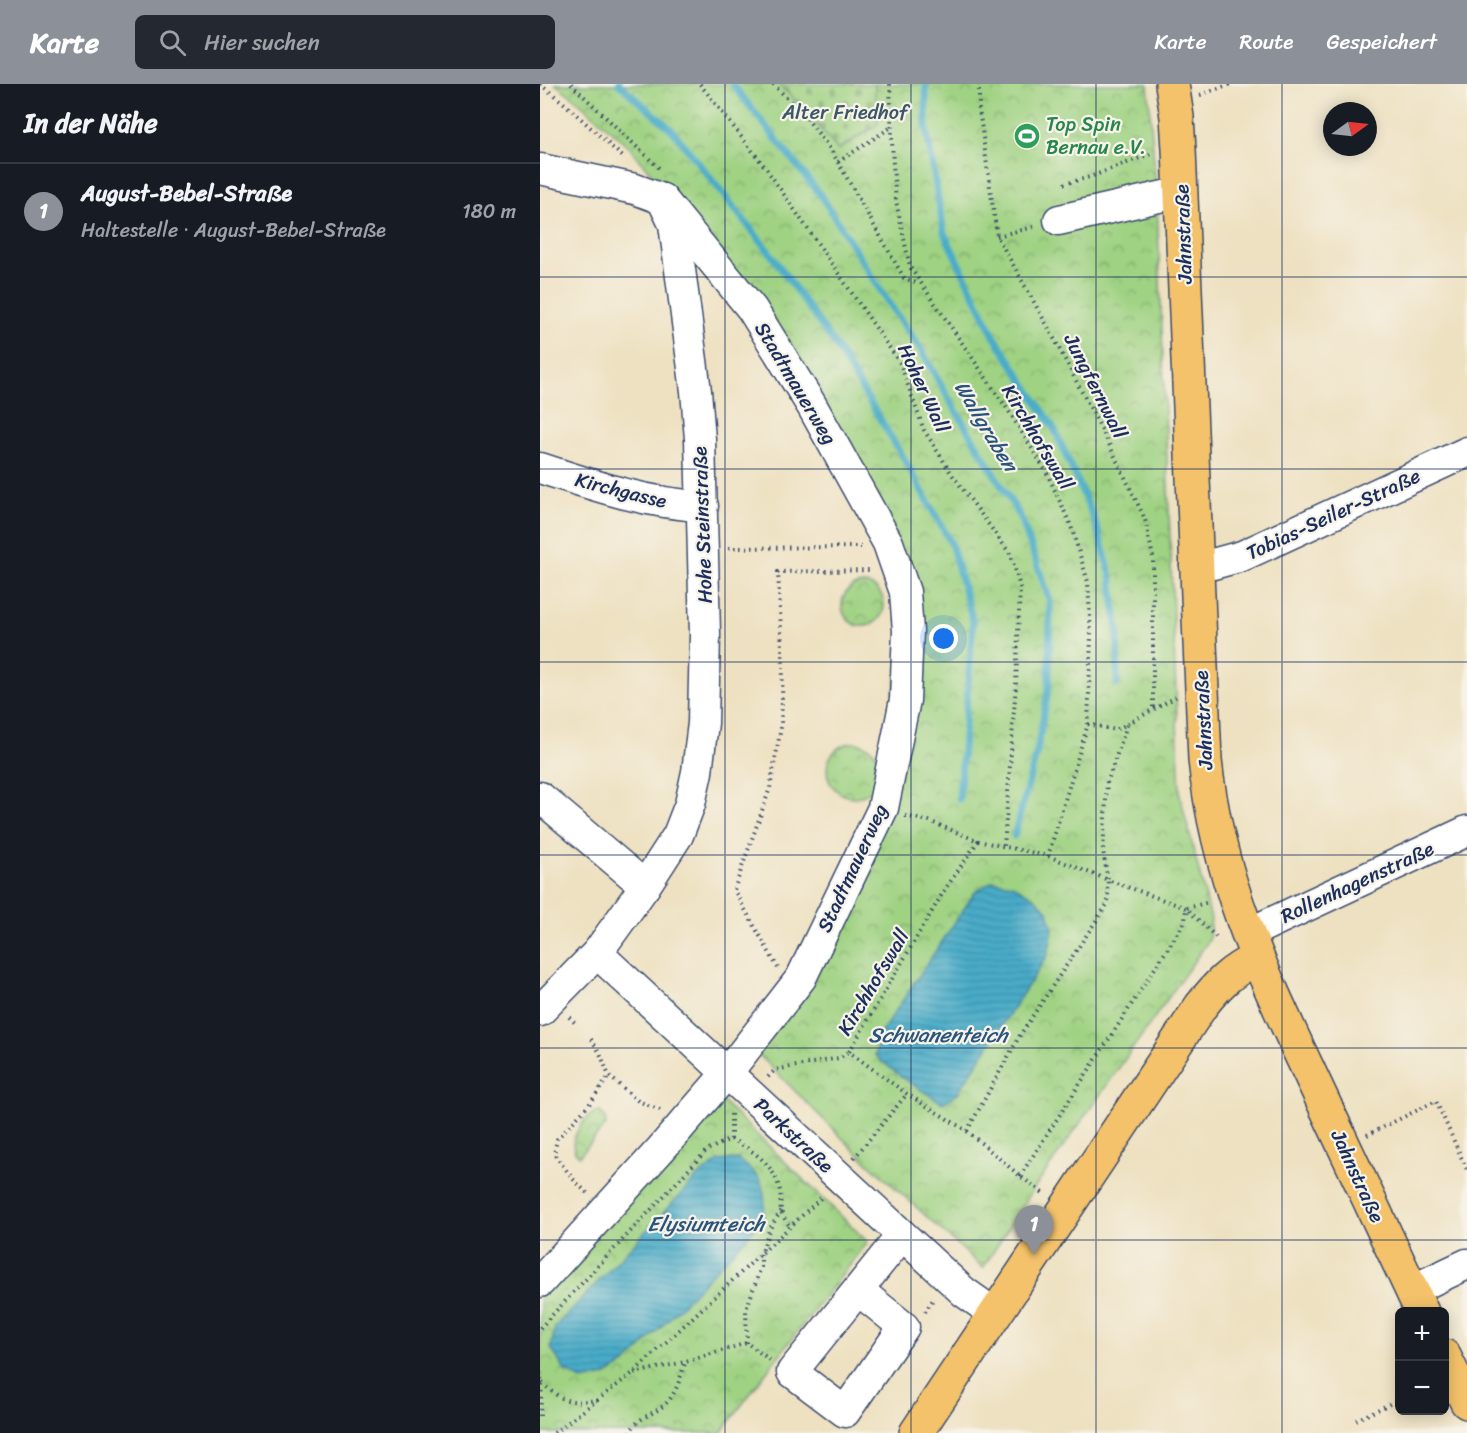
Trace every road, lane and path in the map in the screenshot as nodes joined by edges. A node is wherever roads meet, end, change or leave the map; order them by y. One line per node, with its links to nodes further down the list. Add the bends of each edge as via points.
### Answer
1 (540, 84): 12 (path)
2 (700, 84): 35 (path, Hoher Wall, via 765,167 900,363 924,430 1011,555 1020,587)
3 (773, 84): 13 (path, via 804,115)
4 (890, 84): 10 (path, Kirchhofswall)
5 (979, 84): 19 (path, Jungfernwall)
6 (1215, 84): 8 (path)
7 (1231, 84): 8 (path)
8 (1216, 90): 9 (path)
9 (1182, 91): 16 (main road, Jahnstraße, via 1178,117)
10 (891, 128): 13 (path); 20 (path, Kirchhofswall, via 896,201 910,267)
11 (1160, 150): 15 (path)
12 (628, 162)
13 (838, 162): 20 (path, via 904,278)
14 (540, 170): 17 (street, via 635,189)
15 (1064, 184)
16 (1181, 192): 18 (street); 26 (main road, Jahnstraße)
17 (662, 199): 23 (street, Hohe Steinstraße, via 674,224 695,379); 25 (street, Stadtmauerweg, via 752,309 812,406)
18 (1059, 220): 19 (path)
19 (997, 236): 28 (path, Jungfernwall, via 1107,440 1144,519 1153,556)
20 (921, 285): 29 (path, Kirchhofswall, via 1046,471 1071,526 1088,582 1092,636)
21 (1467, 452): 26 (street, Tobias-Seiler-Straße, via 1242,556)
22 (540, 468): 23 (street, Kirchgasse, via 646,498)
23 (703, 506): 24 (street, Hohe Steinstraße)
24 (704, 548): 25 (path, via 877,547); 38 (street, Hohe Steinstraße, via 703,723 697,772 678,835)
25 (892, 556): 43 (street, Stadtmauerweg, via 905,592 908,631 905,700 883,808); 43 (path, via 778,572 783,668 781,727 770,788 734,890 783,977)
26 (1196, 566): 41 (main road, Jahnstraße, via 1208,787)
27 (1181, 694): 28 (path)
28 (1153, 710): 30 (path)
29 (1088, 724): 30 (path, via 1116,730); 36 (path, Kirchhofswall)
30 (1127, 725): 37 (path, via 1107,783 1103,851)
31 (540, 796): 38 (street)
32 (903, 815): 34 (path)
33 (1467, 831): 41 (street, Rollenhagenstraße, via 1310,904)
34 (978, 841): 35 (path); 46 (path, Kirchhofswall)
35 (1004, 846): 36 (path)
36 (1048, 856): 37 (path)
37 (1108, 880): 40 (path); 53 (path, via 1108,903 1020,1035)
38 (645, 885): 42 (street, Hohe Steinstraße)
39 (1213, 901): 40 (path)
40 (1186, 908): 41 (path); 58 (path, via 1185,922)
41 (1240, 943): 55 (main road, Jahnstraße); 71 (main road, via 1221,981)
42 (597, 952): 44 (street, Hohe Steinstraße); 48 (street, Parkstraße)
43 (795, 985): 48 (street, Stadtmauerweg)
44 (540, 1011)
45 (591, 1039): 49 (path)
46 (849, 1052): 47 (path, via 839,1058); 50 (path, Kirchhofswall)
47 (775, 1070)
48 (727, 1073): 52 (street, Stadtmauerweg); 64 (street, Parkstraße)
49 (609, 1076): 52 (path, via 650,1107); 62 (path, via 557,1139 554,1154)
50 (907, 1094): 53 (path, Kirchhofswall); 56 (path)
51 (731, 1109): 54 (path)
52 (690, 1114): 62 (street, Stadtmauerweg)
53 (967, 1131): 58 (path, Kirchhofswall)
54 (731, 1139): 61 (path, via 751,1149 766,1164 781,1192); 73 (path, via 707,1150)
55 (1344, 1146): 57 (path, via 1436,1101); 70 (main road, Jahnstraße)
56 (858, 1154)
57 (1467, 1170)
58 (1020, 1176): 59 (path, Kirchhofswall)
59 (1035, 1187)
60 (823, 1196): 63 (path)
61 (781, 1211): 63 (path); 65 (path, via 769,1230)
62 (606, 1212): 68 (street, Stadtmauerweg)
63 (790, 1227): 65 (path)
64 (902, 1235): 67 (street, Parkstraße); 69 (street)
65 (761, 1255): 74 (path, via 761,1267 746,1310); 79 (path)
66 (1467, 1263): 70 (street)
67 (948, 1278): 71 (street, Parkstraße); 72 (path, via 920,1321)
68 (540, 1282)
69 (858, 1290): 72 (street); 77 (street)
70 (1417, 1301)
71 (995, 1314): 88 (main road)
72 (904, 1327): 77 (street, via 845,1412)
73 (540, 1328)
74 (747, 1343): 76 (path); 77 (path)
75 (1446, 1361): 83 (main road)
76 (686, 1362): 79 (path); 87 (path, via 669,1400 637,1421)
77 (792, 1372)
78 (540, 1373): 80 (path)
79 (633, 1374): 81 (path)
80 (542, 1383): 81 (path, via 558,1397 575,1402); 84 (path)
81 (598, 1400): 86 (path)
82 (1395, 1401): 85 (path)
83 (1467, 1402)
84 (540, 1416)
85 (1356, 1420)
86 (554, 1433)
87 (629, 1433)
88 (916, 1433)

